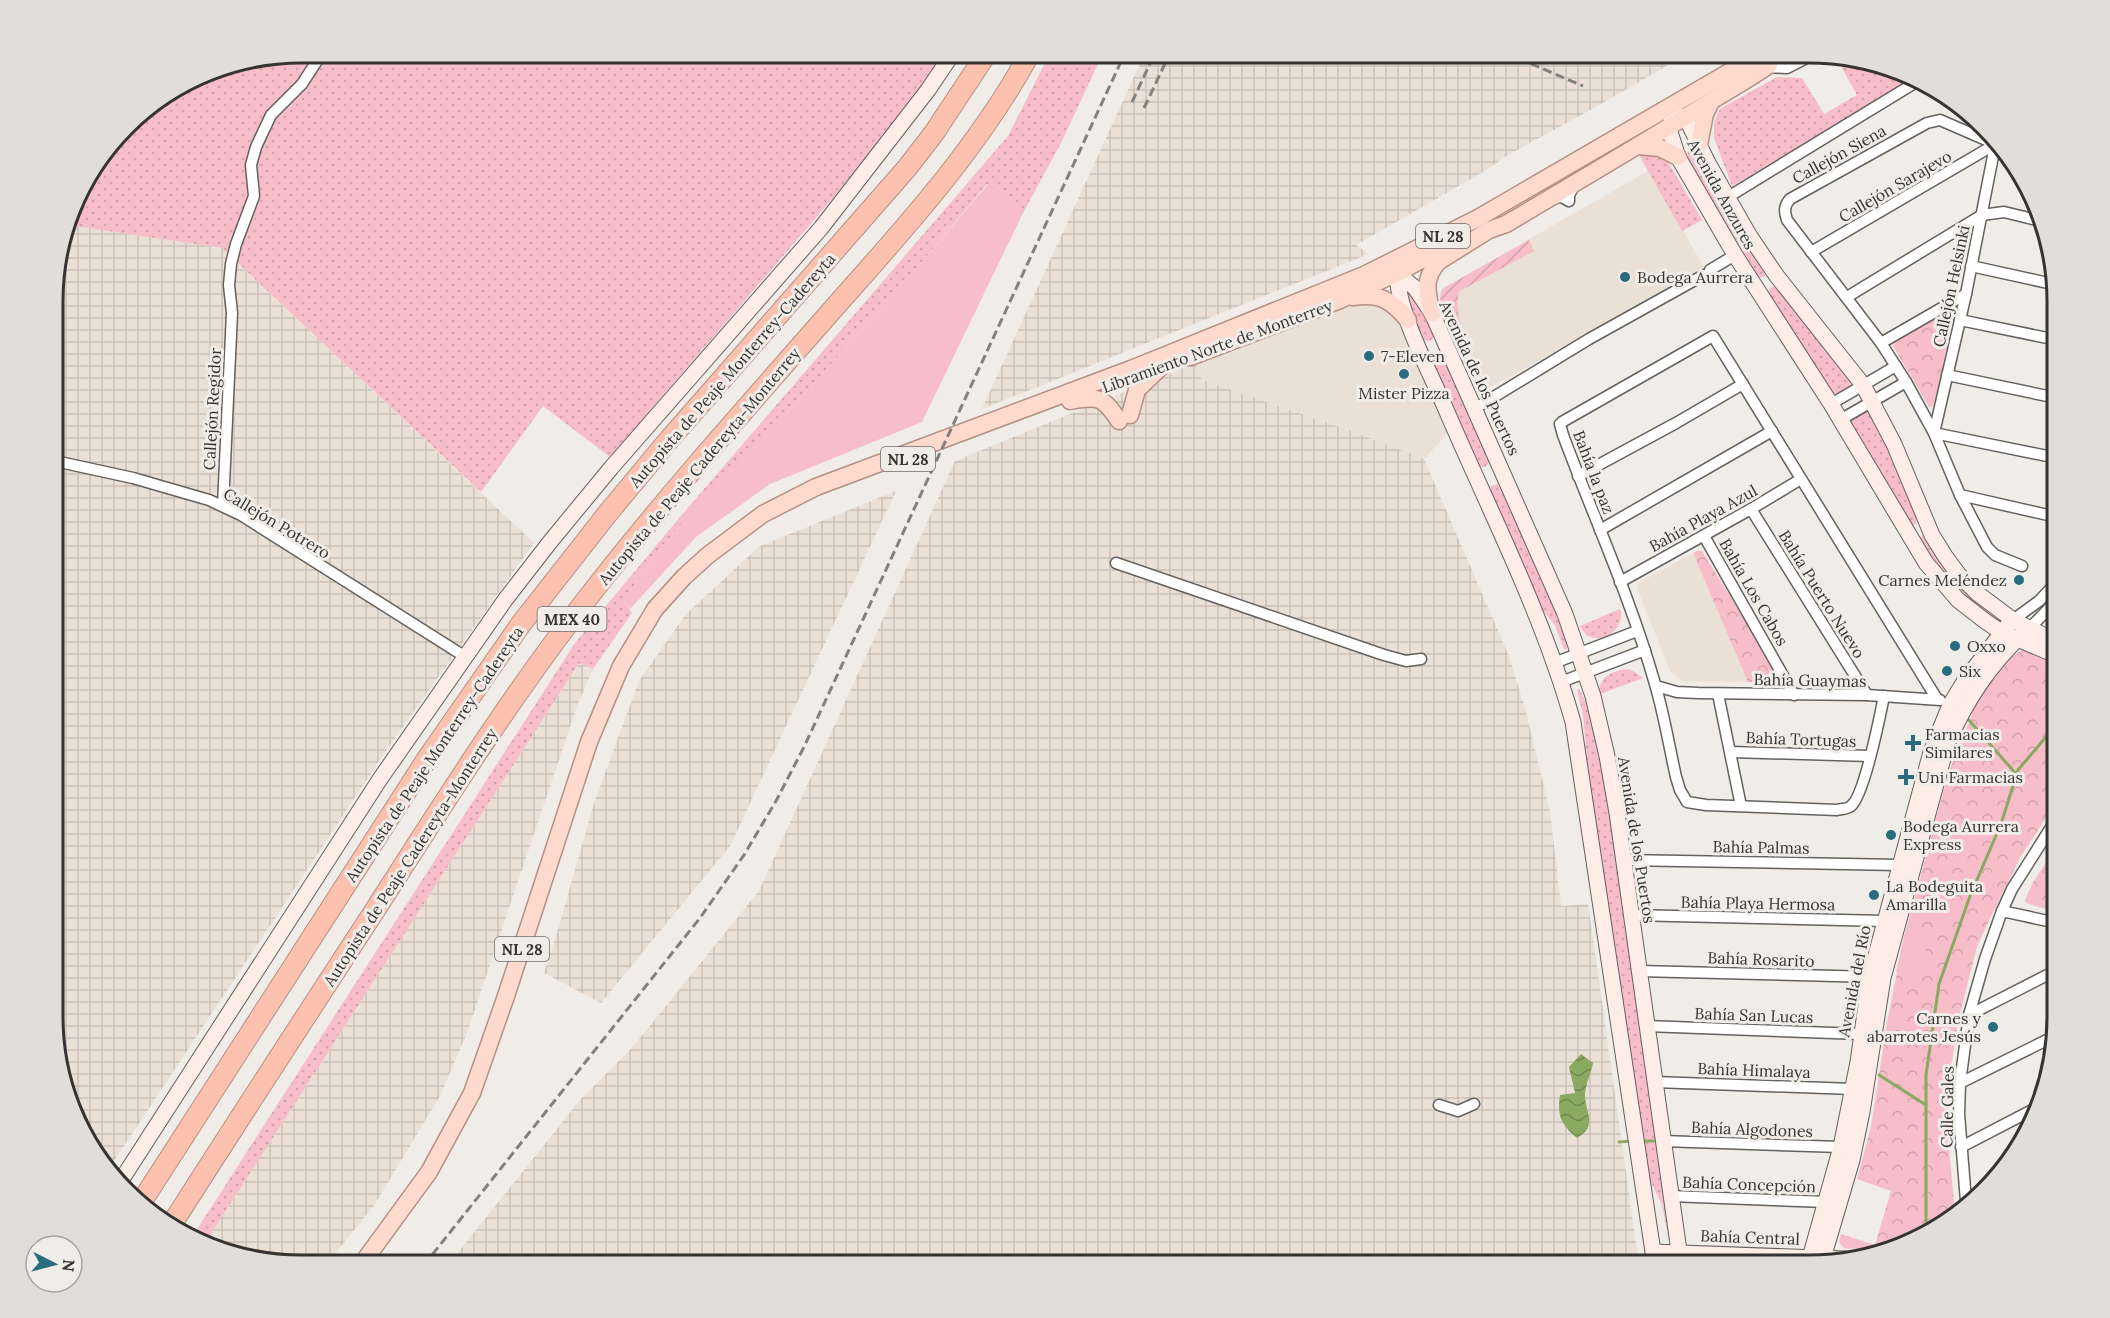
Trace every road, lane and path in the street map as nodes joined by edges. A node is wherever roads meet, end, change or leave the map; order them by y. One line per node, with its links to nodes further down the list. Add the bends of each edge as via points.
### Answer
1 (315, 63): 64 (street, Callejón Regidor, via 302,84 271,115 256,147 251,171 254,196 231,264)
2 (946, 63): 85 (street, via 821,228 575,511)
3 (980, 63): 125 (highway, Autopista de Peaje Monterrey-Cadereyta / MEX 40, via 900,176 667,442 521,624 427,759)
4 (1023, 63): 127 (highway, Autopista de Peaje Cadereyta-Monterrey / MEX 40, via 951,171 694,468 600,581 544,657 464,772)
5 (1750, 63): 10 (main road, Libramiento Norte de Monterrey / NL 28)
6 (1762, 63): 13 (main road, Libramiento Norte de Monterrey / NL 28)
7 (1762, 63): 12 (main road, via 1748,80)
8 (1773, 63): 9 (street, via 1787,68)
9 (1797, 63)
10 (1741, 65): 13 (main road, via 1735,73 1674,110); 18 (main road, Libramiento Norte de Monterrey / NL 28)
11 (1910, 86): 21 (street)
12 (1713, 99): 13 (main road); 15 (main road, via 1704,114)
13 (1675, 120): 15 (street, Avenida Anzures, via 1692,127); 16 (main road); 18 (main road, via 1656,119); 20 (street, Avenida Anzures, via 1671,139); 25 (main road, Libramiento Norte de Monterrey / NL 28)
14 (1985, 141): 26 (street, Callejón Siena, via 1934,120 1790,199 1784,213)
15 (1699, 145): 20 (street, via 1687,148); 21 (street, Avenida Anzures)
16 (1638, 146): 20 (main road, via 1660,148); 22 (main road)
17 (1991, 147): 26 (street, Callejón Sarajevo)
18 (1598, 150): 25 (main road, Libramiento Norte de Monterrey / NL 28)
19 (1993, 150): 23 (street, Callejón Helsinki)
20 (1678, 157): 27 (street, Avenida Anzures)
21 (1728, 197): 31 (street, Avenida Anzures)
22 (1526, 212): 25 (main road); 28 (main road)
23 (1982, 215): 24 (street, via 2004,212); 29 (street, Callejón Helsinki); 35 (street)
24 (2032, 219)
25 (1484, 222): 28 (main road); 30 (main road, via 1404,263); 37 (main road, Libramiento Norte de Monterrey / NL 28)
26 (1811, 252): 35 (street, Callejón Siena)
27 (1735, 255): 33 (street, Avenida Anzures); 53 (street)
28 (1438, 262): 38 (main road, via 1427,281)
29 (1971, 266): 32 (street); 34 (street, Callejón Helsinki)
30 (1397, 273): 36 (main road, Libramiento Norte de Monterrey / NL 28); 37 (main road, via 1380,275 1317,300); 38 (street, Avenida de los Puertos); 39 (street)
31 (1776, 275): 33 (street); 48 (street, Avenida Anzures)
32 (2046, 283)
33 (1756, 289): 52 (street, Avenida Anzures)
34 (1966, 294): 40 (street, Callejón Helsinki); 42 (street)
35 (1847, 297): 42 (street, Callejón Siena)
36 (1340, 300): 39 (main road, via 1360,296 1382,298 1395,305); 44 (main road, Libramiento Norte de Monterrey / NL 28)
37 (1291, 304): 76 (main road, Libramiento Norte de Monterrey / NL 28, via 796,496 745,526 707,556)
38 (1432, 313): 53 (street, Avenida de los Puertos)
39 (1408, 320): 61 (street)
40 (1960, 320): 41 (street); 45 (street, Callejón Helsinki)
41 (2047, 338)
42 (1881, 343): 43 (street, Callejón Siena)
43 (1896, 366): 46 (street, Callejón Siena); 48 (street)
44 (1161, 367): 50 (main road, Libramiento Norte de Monterrey / NL 28); 50 (main road, via 1137,390 1125,418 1101,399)
45 (1947, 375): 49 (street); 56 (street, Callejón Helsinki)
46 (1906, 382): 51 (street); 56 (street, Callejón Siena)
47 (1743, 384): 55 (street, Bahía la paz); 60 (street); 60 (street, Bahía la paz, via 1713,336 1560,424)
48 (1863, 385): 51 (street, Avenida Anzures); 52 (street)
49 (2047, 396)
50 (1070, 401): 76 (main road, Libramiento Norte de Monterrey / NL 28, via 803,499 728,545)
51 (1873, 402): 54 (street); 67 (street, Avenida Anzures)
52 (1831, 404): 54 (street, Avenida Anzures)
53 (1474, 409): 59 (street, Avenida de los Puertos)
54 (1840, 420): 70 (street, Avenida Anzures)
55 (1772, 431): 62 (street, Bahía la paz); 68 (street)
56 (1934, 432): 57 (street); 63 (street, Callejón Siena)
57 (2047, 456)
58 (63, 463): 64 (street, Callejón Potrero, via 133,478)
59 (1501, 466): 61 (street); 84 (street, Avenida de los Puertos)
60 (1578, 476): 68 (street, Bahía la paz)
61 (1476, 479): 87 (street)
62 (1801, 479): 65 (street, Bahía Playa Azul); 95 (street, Bahía la paz)
63 (1960, 495): 66 (street); 72 (street, Callejón Siena, via 1987,547 1995,555)
64 (223, 505): 85 (street, Callejón Potrero)
65 (1751, 509): 69 (street, Bahía Playa Azul); 93 (street, Bahía Puerto Nuevo)
66 (2047, 514)
67 (1927, 524): 70 (street); 77 (street, Avenida Anzures, via 1959,575)
68 (1600, 530): 73 (street, Bahía la paz)
69 (1704, 536): 73 (street, Bahía Playa Azul); 92 (street, Bahía Los Cabos)
70 (1909, 536): 79 (street, Avenida Anzures, via 1951,592)
71 (1116, 563): 86 (street, via 1384,655 1406,661)
72 (2022, 566)
73 (1620, 582): 78 (street, Bahía la paz)
74 (2047, 593): 77 (street)
75 (2047, 610): 80 (street)
76 (651, 618): 130 (main road, Libramiento Norte de Monterrey / NL 28, via 621,666 589,742 472,1093 429,1172)
77 (2013, 620): 79 (street, Avenida del Río); 80 (street, Avenida Anzures)
78 (1637, 631): 83 (street, Bahía la paz); 84 (street)
79 (2001, 632): 80 (street, Avenida Anzures); 95 (street, Avenida del Río)
80 (2023, 634): 81 (street, Avenida Anzures); 82 (street, Avenida Anzures); 95 (street, Avenida del Río)
81 (2047, 640)
82 (2047, 648)
83 (1645, 650): 88 (street); 90 (street, Bahía la paz)
84 (1579, 653): 87 (street); 88 (street, Avenida de los Puertos)
85 (464, 656): 122 (street)
86 (1421, 659)
87 (1554, 663): 89 (street)
88 (1585, 672): 89 (street); 100 (street, Avenida de los Puertos, via 1606,756)
89 (1561, 682): 131 (street, via 1577,744)
90 (1656, 686): 91 (street, Bahía Guaymas, via 1677,692); 98 (street, Bahía la paz, via 1683,796 1696,804)
91 (1718, 694): 92 (street, Bahía Guaymas); 96 (street)
92 (1794, 695): 93 (street, Bahía Guaymas)
93 (1867, 695): 94 (street, Bahía Guaymas)
94 (1884, 696): 95 (street, Bahía Guaymas); 97 (street, Bahía la paz)
95 (1950, 705): 101 (street, Avenida del Río, via 1931,752); 108 (street, Avenida del Río, via 1947,744)
96 (1731, 752): 97 (street, Bahía Tortugas); 98 (street)
97 (1870, 756): 98 (street, Bahía la paz, via 1851,807 1837,810)
98 (1741, 806)
99 (2047, 834): 102 (street, Calle Gales)
100 (1623, 860): 101 (street, Bahía Palmas); 103 (street, Avenida de los Puertos)
101 (1899, 865): 104 (street, Avenida del Río)
102 (2002, 911): 105 (street); 109 (street, Calle Gales)
103 (1631, 915): 104 (street, Bahía Playa Hermosa); 106 (street, Avenida de los Puertos)
104 (1884, 921): 108 (street, Avenida del Río)
105 (2047, 921)
106 (1638, 971): 108 (street, Bahía Rosarito); 110 (street, Avenida de los Puertos)
107 (2047, 975): 109 (street)
108 (1877, 978): 111 (street, Avenida del Río); 121 (street, Avenida del Río, via 1862,1112)
109 (1969, 1015): 114 (street, Calle Gales)
110 (1646, 1026): 111 (street, Bahía San Lucas); 113 (street, Avenida de los Puertos)
111 (1861, 1034): 115 (street, Avenida del Río)
112 (2045, 1040): 114 (street)
113 (1654, 1082): 115 (street, Bahía Himalaya); 119 (street, Avenida de los Puertos)
114 (1960, 1083): 120 (street, Calle Gales)
115 (1853, 1089): 121 (street, Avenida del Río)
116 (1474, 1104): 117 (street, via 1458,1111)
117 (1439, 1105)
118 (2026, 1113): 120 (street)
119 (1662, 1141): 121 (street, Bahía Algodones); 123 (street, Avenida de los Puertos)
120 (1961, 1147): 124 (street, Calle Gales)
121 (1844, 1155): 126 (street, Avenida del Río); 129 (street, Avenida del Río)
122 (124, 1176)
123 (1670, 1196): 126 (street, Bahía Concepción); 132 (street, Avenida de los Puertos)
124 (1965, 1196)
125 (145, 1197)
126 (1827, 1202): 128 (street, Avenida del Río)
127 (175, 1219)
128 (1817, 1254)
129 (1818, 1254)
130 (368, 1255)
131 (1654, 1255)
132 (1678, 1255)

